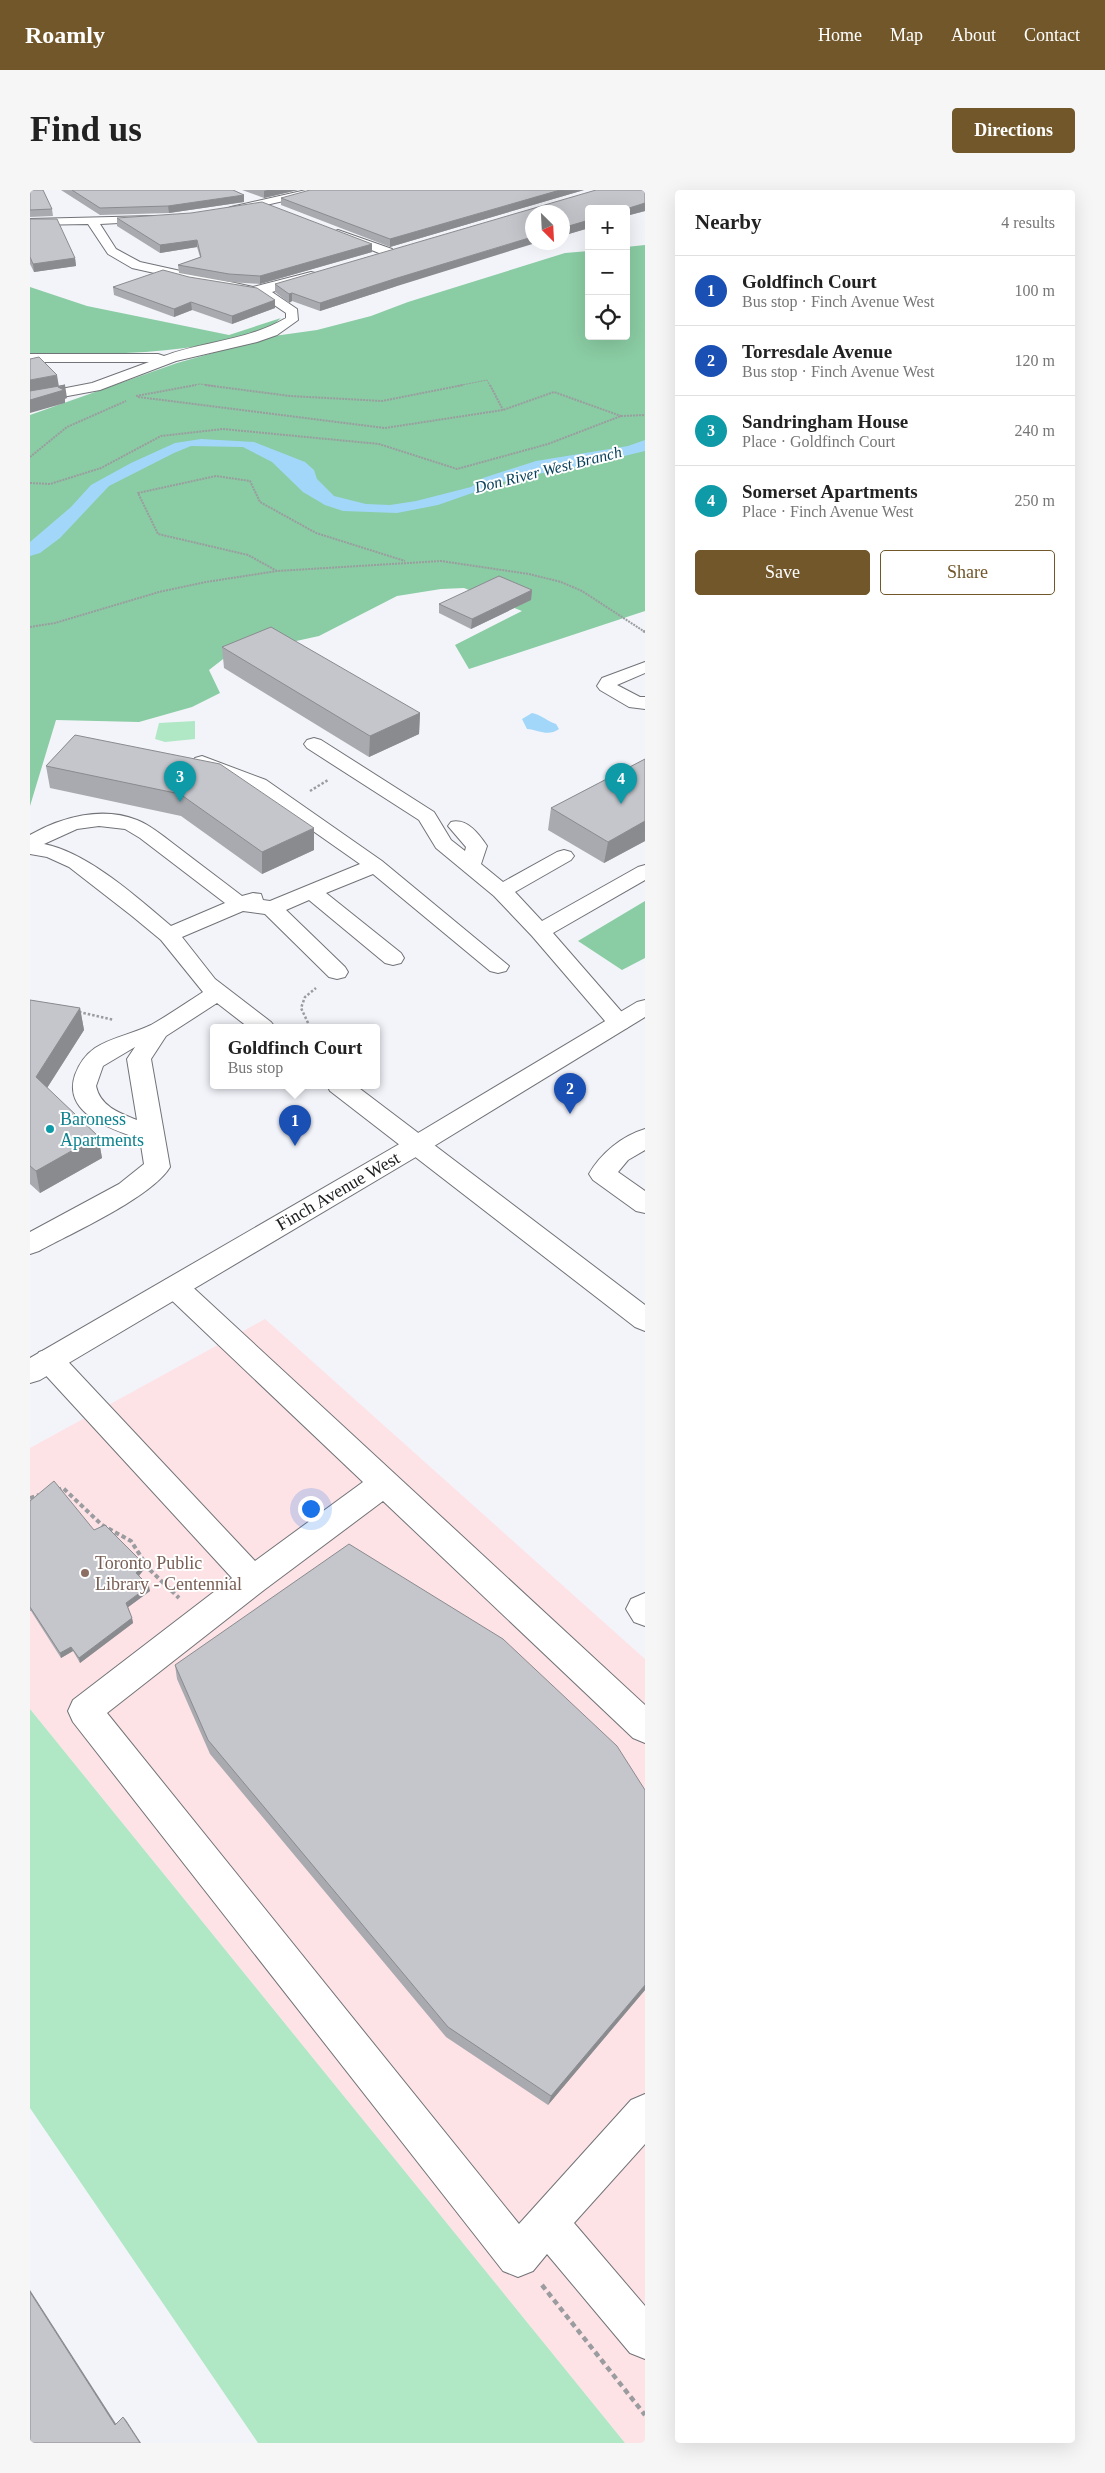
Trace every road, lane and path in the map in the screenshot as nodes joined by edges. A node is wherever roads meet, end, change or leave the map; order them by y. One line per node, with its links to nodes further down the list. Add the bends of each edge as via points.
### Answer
1 (320, 190): 3 (street)
2 (242, 196): 3 (street)
3 (264, 204): 4 (street); 5 (street)
4 (221, 212)
5 (285, 212)
6 (167, 218): 7 (street)
7 (92, 221): 8 (street); 12 (street, via 112,251 136,265 236,289)
8 (30, 222)
9 (330, 230): 10 (street, via 393,250)
10 (370, 257)
11 (326, 271): 12 (street)
12 (261, 290): 14 (street, via 292,312 292,320 252,340)
13 (30, 358): 14 (street)
14 (172, 358): 15 (street, via 96,387)
15 (30, 399)
16 (127, 400): 20 (path, via 67,427)
17 (503, 410): 17 (path, via 385,428 135,396 200,384 290,396 382,402 486,380); 19 (path, via 554,392)
18 (645, 414): 19 (path)
19 (621, 416): 21 (path, via 548,444 457,469 379,444 223,429 161,436 101,468 50,484)
20 (30, 457)
21 (30, 483)
22 (408, 562): 23 (path); 23 (path, via 316,533 260,502 250,480 216,476 138,493 158,534 248,556); 25 (path, via 476,565 561,582 582,591)
23 (277, 572): 24 (path, via 158,592 55,623)
24 (30, 627)
25 (645, 632)
26 (645, 667): 27 (street, via 608,682 606,686 636,703)
27 (645, 703)
28 (314, 744): 30 (street)
29 (196, 760): 31 (street, via 259,784)
30 (350, 767): 31 (path); 36 (street, via 427,816 443,844)
31 (288, 804): 37 (street)
32 (458, 826): 36 (street, via 477,846)
33 (30, 844): 42 (street, via 74,823 99,820 130,824)
34 (30, 848): 44 (street, via 53,852 76,863)
35 (564, 856): 39 (street)
36 (470, 864): 39 (street)
37 (375, 865): 40 (street); 46 (street)
38 (645, 871): 43 (street)
39 (502, 891): 43 (street)
40 (312, 892): 41 (street); 45 (street)
41 (276, 898): 42 (street); 47 (street)
42 (239, 904): 44 (street)
43 (540, 931): 52 (street)
44 (169, 935): 49 (street)
45 (392, 958)
46 (498, 966)
47 (337, 972)
48 (319, 986): 54 (path, via 306,997 301,1008)
49 (217, 992): 53 (street); 55 (street)
50 (645, 1008): 52 (street, Finch Avenue West)
51 (76, 1011): 55 (path)
52 (619, 1023): 59 (street, Finch Avenue West)
53 (259, 1024)
54 (309, 1024)
55 (158, 1031): 57 (street, via 140,1059); 57 (street, via 118,1046 94,1060 82,1083 85,1098 109,1120)
56 (344, 1089): 59 (street)
57 (152, 1134): 61 (street, via 157,1167 128,1190)
58 (645, 1138): 60 (street, via 619,1154 602,1174)
59 (417, 1145): 62 (street, Finch Avenue West); 63 (street)
60 (645, 1204)
61 (30, 1244)
62 (175, 1287): 64 (street, Finch Avenue West); 65 (street)
63 (641, 1311)
64 (40, 1366): 69 (street)
65 (385, 1483): 69 (street); 73 (street)
66 (54, 1490): 72 (path, via 63,1488 102,1525 131,1540 150,1569)
67 (46, 1493): 68 (path)
68 (30, 1498)
69 (252, 1580): 72 (street)
70 (645, 1607): 71 (street, via 642,1609)
71 (645, 1612)
72 (201, 1620): 76 (street, via 85,1711)
73 (645, 1727)
74 (645, 2114): 75 (street)
75 (547, 2223): 76 (street); 77 (street)
76 (518, 2256): 78 (path)
77 (645, 2338)
78 (645, 2416)

